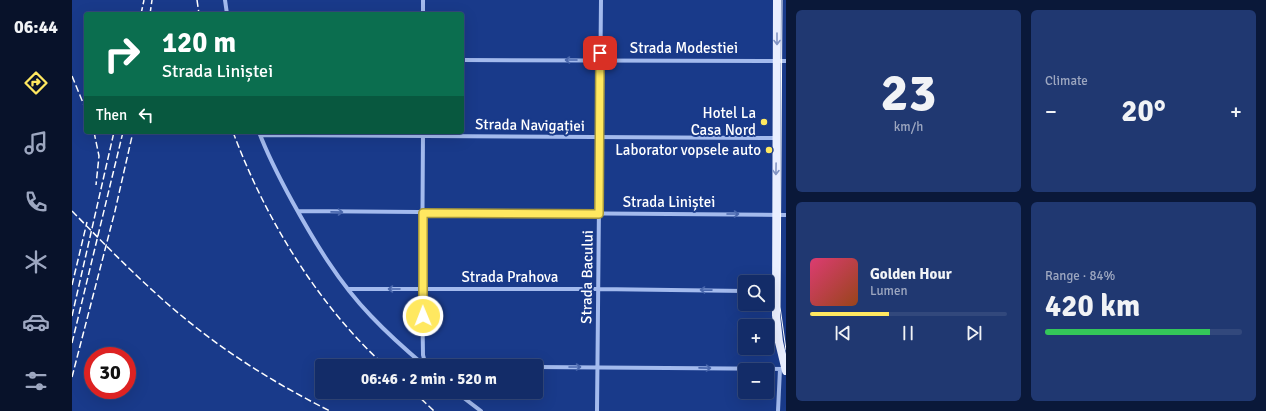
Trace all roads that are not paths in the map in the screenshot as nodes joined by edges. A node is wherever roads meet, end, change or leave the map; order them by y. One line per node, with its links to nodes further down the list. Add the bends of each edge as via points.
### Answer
1 (225, 0): 5 (street)
2 (423, 0): 6 (street)
3 (601, 0): 8 (street, Strada Bacului)
4 (777, 0): 9 (main road, one-way to 9)
5 (227, 12)
6 (423, 12)
7 (464, 60): 8 (street, Strada Modestiei, one-way to 7)
8 (600, 60): 9 (street, Strada Modestiei); 12 (street, Strada Bacului)
9 (782, 61): 13 (main road)
10 (259, 134): 11 (street, Strada Navigației); 14 (street)
11 (423, 134): 12 (street, Strada Navigației); 15 (street)
12 (600, 138): 13 (street, Strada Navigației); 16 (street, Strada Bacului)
13 (777, 138): 17 (main road, one-way to 17)
14 (298, 211): 15 (street, Strada Liniștei, one-way to 15); 19 (street)
15 (423, 213): 16 (street, Strada Liniștei); 20 (street)
16 (599, 214): 17 (street, Strada Liniștei, one-way to 17); 21 (street, Strada Bacului)
17 (776, 215): 18 (street, Strada Liniștei); 23 (main road)
18 (786, 215)
19 (348, 289): 20 (street, Strada Prahova, one-way to 19); 24 (street, via 370,316)
20 (422, 289): 21 (street, Strada Prahova); 25 (street)
21 (598, 289): 22 (street, Strada Prahova, one-way to 21); 27 (street, Strada Bacului)
22 (738, 291)
23 (776, 291): 28 (main road, via 777,328)
24 (417, 359)
25 (424, 359)
26 (543, 367): 27 (street, one-way to 27)
27 (597, 368): 28 (street, one-way to 28); 31 (street, Strada Bacului)
28 (784, 370): 32 (street)
29 (465, 399): 30 (street)
30 (481, 411)
31 (597, 411)
32 (778, 411)

